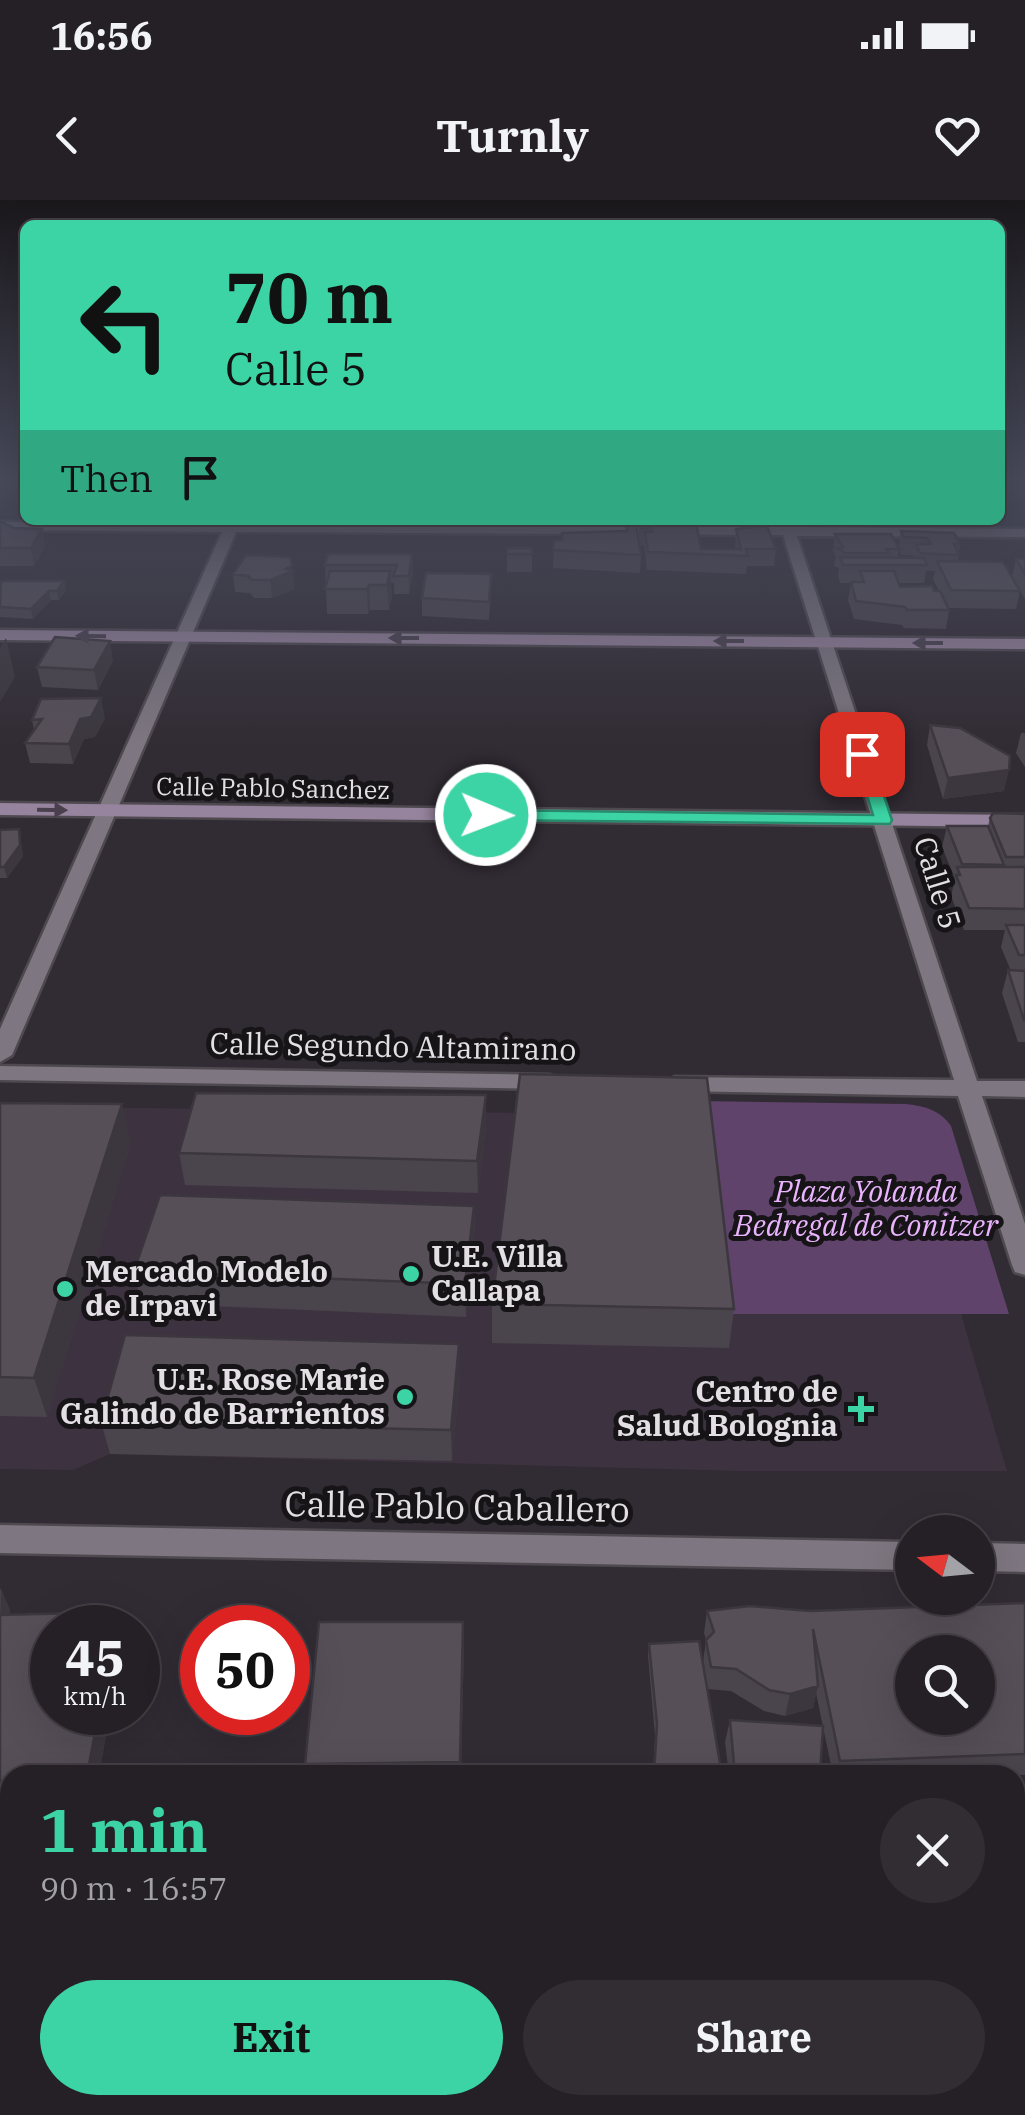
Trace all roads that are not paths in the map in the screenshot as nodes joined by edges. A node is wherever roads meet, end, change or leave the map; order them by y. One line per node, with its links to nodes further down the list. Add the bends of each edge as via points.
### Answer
1 (213, 567): 4 (street)
2 (801, 567): 5 (street, Calle 5)
3 (0, 635): 4 (main road, one-way to 3)
4 (182, 636): 5 (main road, one-way to 4); 8 (street)
5 (826, 642): 6 (main road, one-way to 5); 9 (street, Calle 5)
6 (1025, 644)
7 (0, 810): 8 (main road, Calle Pablo Sanchez, one-way to 8)
8 (104, 811): 9 (main road, Calle Pablo Sanchez); 11 (street)
9 (884, 820): 10 (main road, Calle Pablo Sanchez); 15 (street, Calle 5)
10 (1025, 821)
11 (0, 1055)
12 (0, 1073): 13 (street, Calle Segundo Altamirano)
13 (572, 1082)
14 (650, 1083): 15 (street)
15 (966, 1088): 16 (street); 17 (street, Calle 5)
16 (1025, 1088)
17 (1025, 1265)
18 (0, 1538): 19 (street, Calle Pablo Caballero)
19 (895, 1556)
20 (995, 1557): 21 (street)
21 (1025, 1558)

